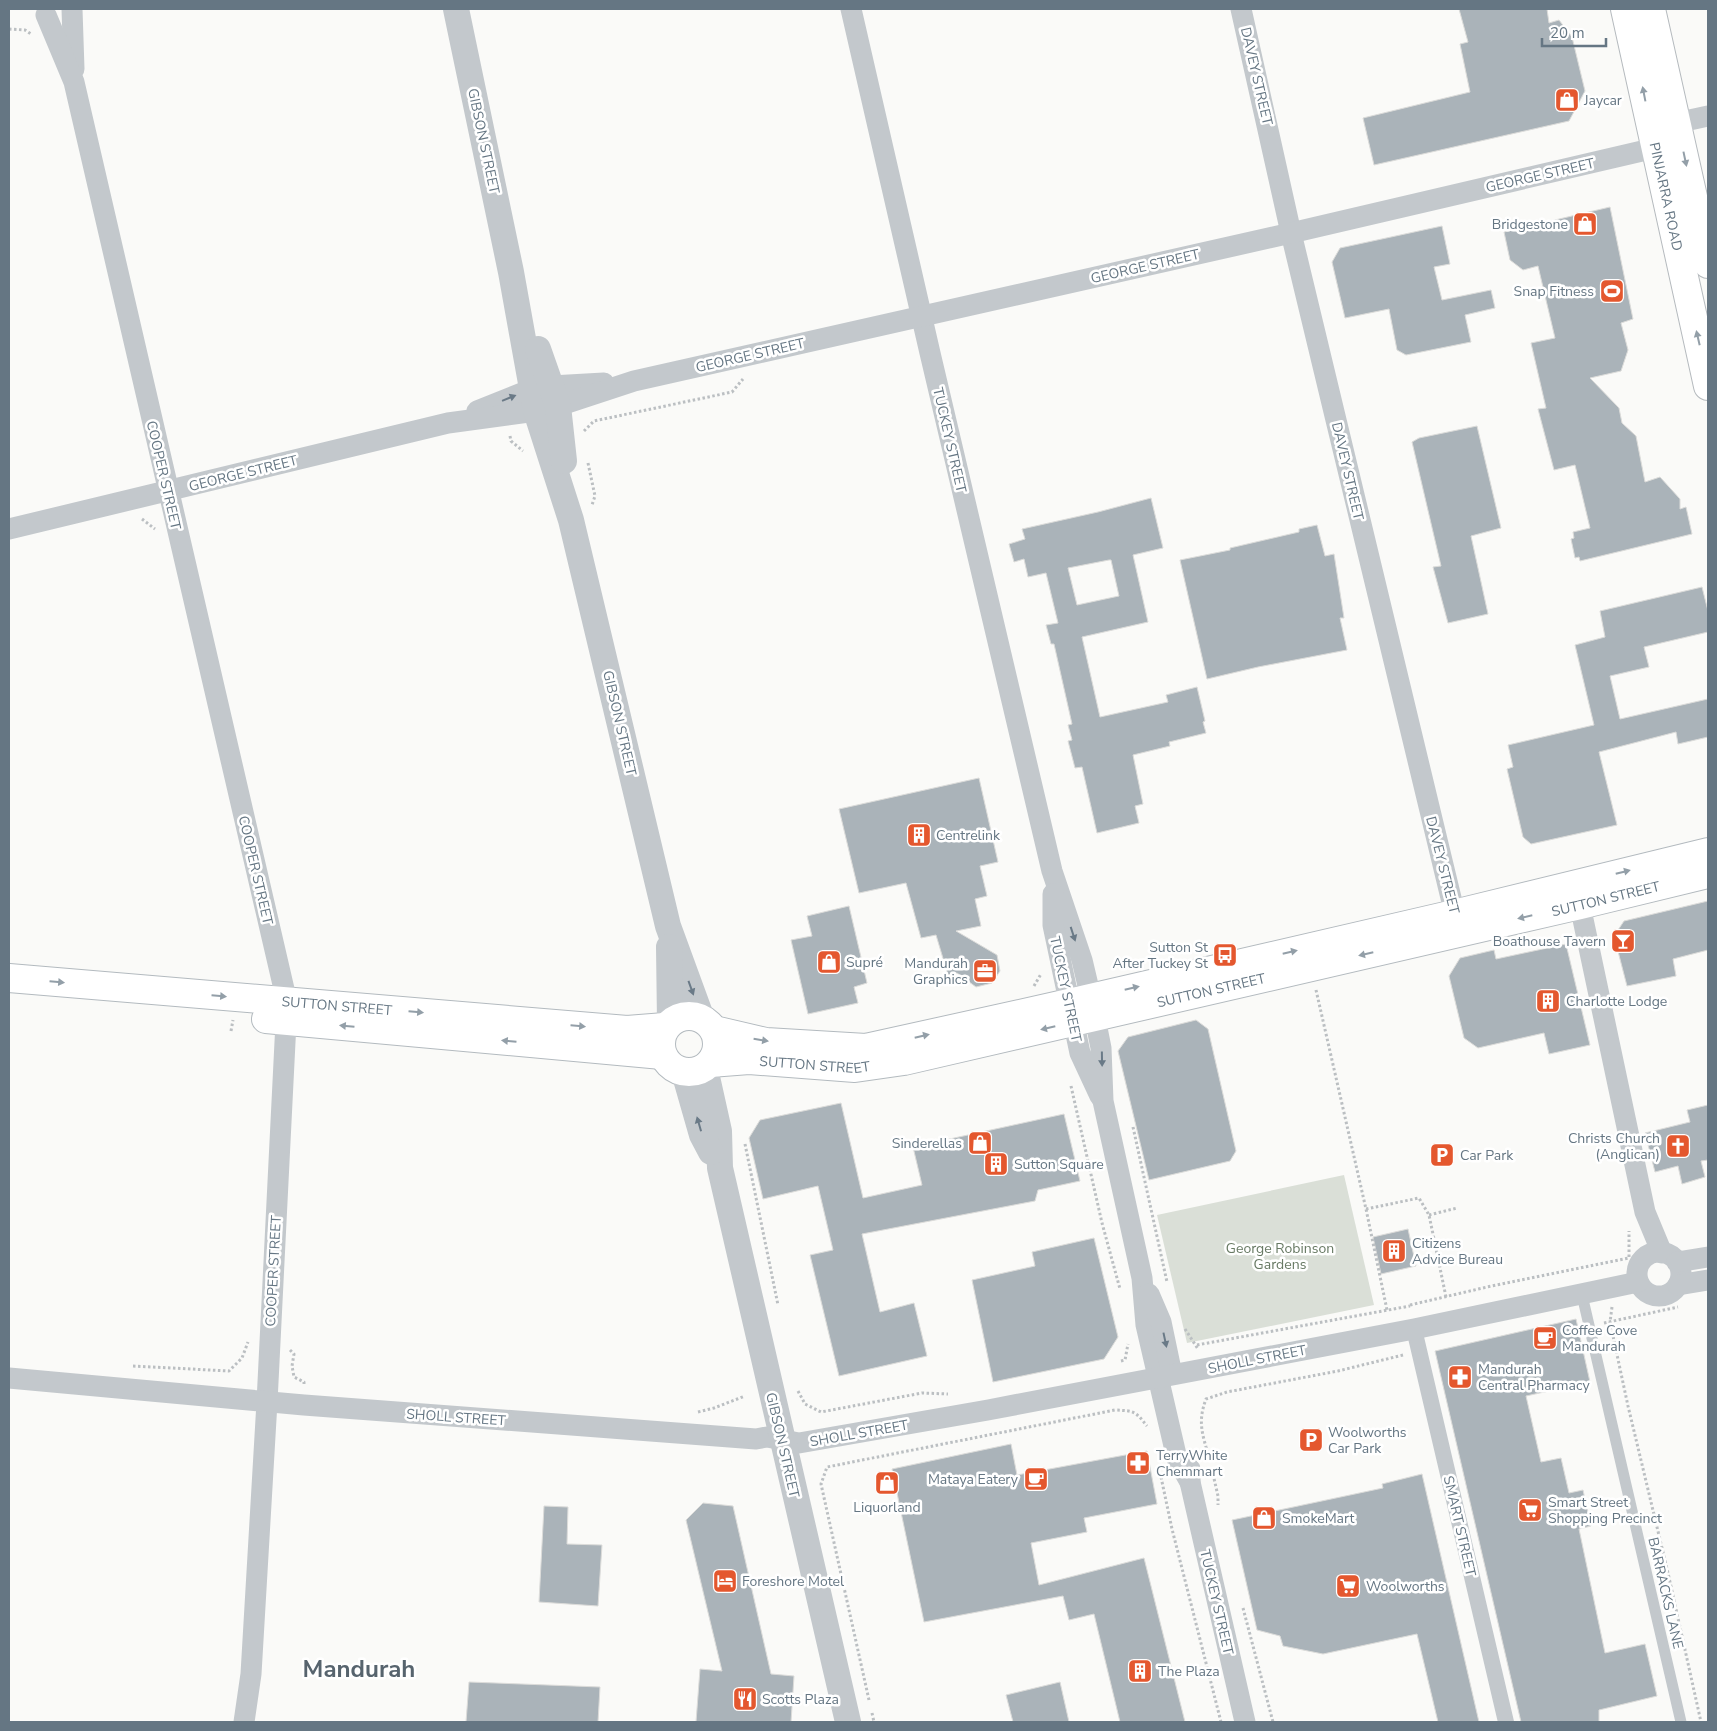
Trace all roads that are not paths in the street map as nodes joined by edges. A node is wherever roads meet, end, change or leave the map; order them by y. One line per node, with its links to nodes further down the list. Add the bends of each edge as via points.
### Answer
1 (72, 9): 7 (street, via 64,13); 8 (street, COOPER STREET)
2 (456, 9): 16 (street, GIBSON STREET, via 511,272)
3 (851, 9): 14 (street, TUCKEY STREET)
4 (1241, 9): 12 (street, DAVEY STREET)
5 (1625, 9): 11 (main road, PINJARRA ROAD, one-way to 5)
6 (1651, 9): 10 (main road, PINJARRA ROAD)
7 (38, 12): 8 (street, COOPER STREET)
8 (74, 82): 18 (street, COOPER STREET)
9 (1708, 116): 10 (street, GEORGE STREET)
10 (1677, 122): 11 (street, GEORGE STREET); 13 (main road, PINJARRA ROAD, one-way to 13)
11 (1653, 138): 12 (street, GEORGE STREET); 15 (main road, PINJARRA ROAD, one-way to 11)
12 (1291, 233): 14 (street, GEORGE STREET); 23 (street, DAVEY STREET)
13 (1708, 264)
14 (921, 317): 16 (street, GEORGE STREET); 27 (street, TUCKEY STREET, via 1052,871 1053,924)
15 (1708, 386)
16 (544, 398): 17 (street, GEORGE STREET, one-way to 16); 17 (street, GEORGE STREET, via 506,415); 24 (street, GIBSON STREET)
17 (448, 423): 18 (street, GEORGE STREET)
18 (168, 491): 19 (street, GEORGE STREET); 28 (street, COOPER STREET)
19 (9, 529)
20 (1708, 852): 22 (main road, SUTTON STREET, one-way to 20)
21 (1708, 874): 22 (main road, SUTTON STREET)
22 (1578, 895): 23 (main road, SUTTON STREET); 33 (street)
23 (1457, 923): 27 (main road, SUTTON STREET, one-way to 23); 27 (main road, SUTTON STREET, one-way to 27, via 1310,967)
24 (668, 926): 29 (street, GIBSON STREET); 30 (street, GIBSON STREET, one-way to 30)
25 (9, 978): 28 (main road, SUTTON STREET, one-way to 28)
26 (9, 997): 28 (main road, SUTTON STREET)
27 (1082, 1010): 30 (main road, SUTTON STREET, one-way to 27, via 766,1042 866,1048); 32 (main road, SUTTON STREET, one-way to 32, via 904,1061 855,1068 749,1060); 41 (street, TUCKEY STREET, via 1102,1048 1103,1101 1142,1278 1146,1325)
28 (286, 1011): 29 (main road, SUTTON STREET, one-way to 29, via 627,1030); 31 (main road, SUTTON STREET, one-way to 28); 43 (street, COOPER STREET)
29 (668, 1024): 30 (main road, via 687,1015); 31 (main road, via 660,1044)
30 (708, 1024): 32 (main road, via 717,1038 717,1047)
31 (662, 1055): 32 (main road, via 674,1069)
32 (700, 1068): 44 (street, GIBSON STREET, via 702,1135 720,1168)
33 (1645, 1212): 35 (street); 36 (street)
34 (1708, 1256): 35 (street)
35 (1670, 1257): 36 (street, via 1652,1253); 38 (street, via 1681,1273)
36 (1639, 1272): 38 (street, via 1647,1293 1661,1296); 39 (street, SHOLL STREET, via 1609,1289)
37 (1708, 1280): 38 (street)
38 (1678, 1285)
39 (1582, 1295): 40 (street, SHOLL STREET); 51 (lane, BARRACKS LANE)
40 (1414, 1329): 41 (street, SHOLL STREET); 50 (street, SMART STREET)
41 (1165, 1376): 44 (street, SHOLL STREET, via 826,1439 799,1443); 49 (street, TUCKEY STREET, via 1177,1459 1190,1482)
42 (9, 1378): 43 (street, SHOLL STREET)
43 (266, 1402): 44 (street, SHOLL STREET); 45 (street, COOPER STREET)
44 (782, 1440): 48 (street, GIBSON STREET)
45 (251, 1674): 46 (street, COOPER STREET); 47 (street, COOPER STREET)
46 (244, 1722)
47 (256, 1722)
48 (848, 1722)
49 (1245, 1722)
50 (1506, 1722)
51 (1681, 1722)

